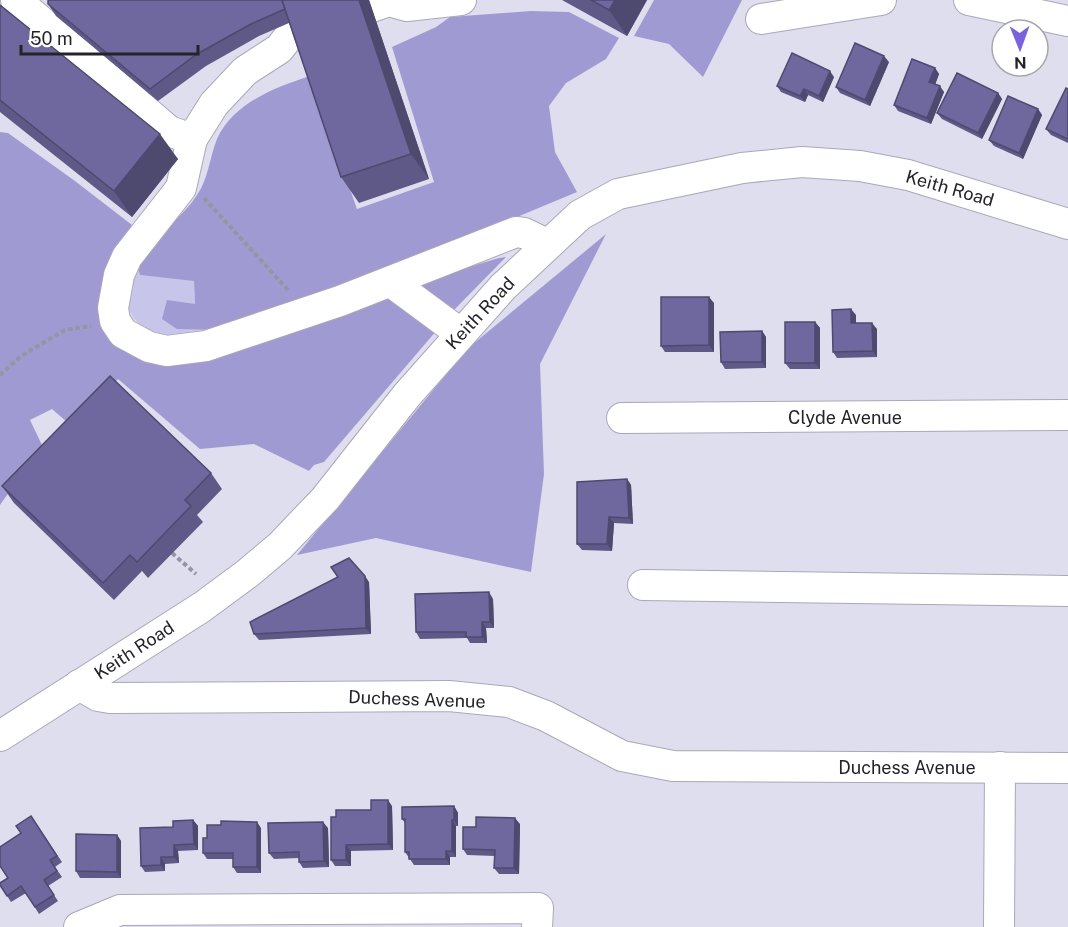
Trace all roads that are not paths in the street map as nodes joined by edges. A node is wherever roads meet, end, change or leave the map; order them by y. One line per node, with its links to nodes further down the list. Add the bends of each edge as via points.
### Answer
1 (16, 0): 7 (street, via 169,131)
2 (460, 0): 7 (street, via 407,6 393,18 299,51 279,49 245,71 214,104)
3 (880, 0): 5 (street)
4 (969, 0): 6 (street)
5 (761, 20)
6 (1068, 21)
7 (192, 139): 10 (street, via 181,188 127,257 118,275 113,308 123,333 149,347 177,350 206,346)
8 (1068, 224): 9 (street, Keith Road, via 908,175 860,166 802,162 742,168 618,194 580,215)
9 (547, 244): 10 (street, via 516,232); 11 (street, Keith Road)
10 (391, 282): 11 (street)
11 (460, 333): 16 (street, Keith Road, via 325,499 280,546 202,607)
12 (1068, 416): 13 (street, Clyde Avenue)
13 (622, 418)
14 (643, 585): 15 (street)
15 (1068, 591)
16 (79, 685): 17 (street, Keith Road); 18 (street, Duchess Avenue, via 110,698 448,696 509,702 622,756 673,766)
17 (0, 736)
18 (1000, 767): 19 (street, Duchess Avenue); 22 (street)
19 (1068, 768)
20 (79, 927): 21 (street, via 120,910 538,908)
21 (537, 927)
22 (999, 927)

